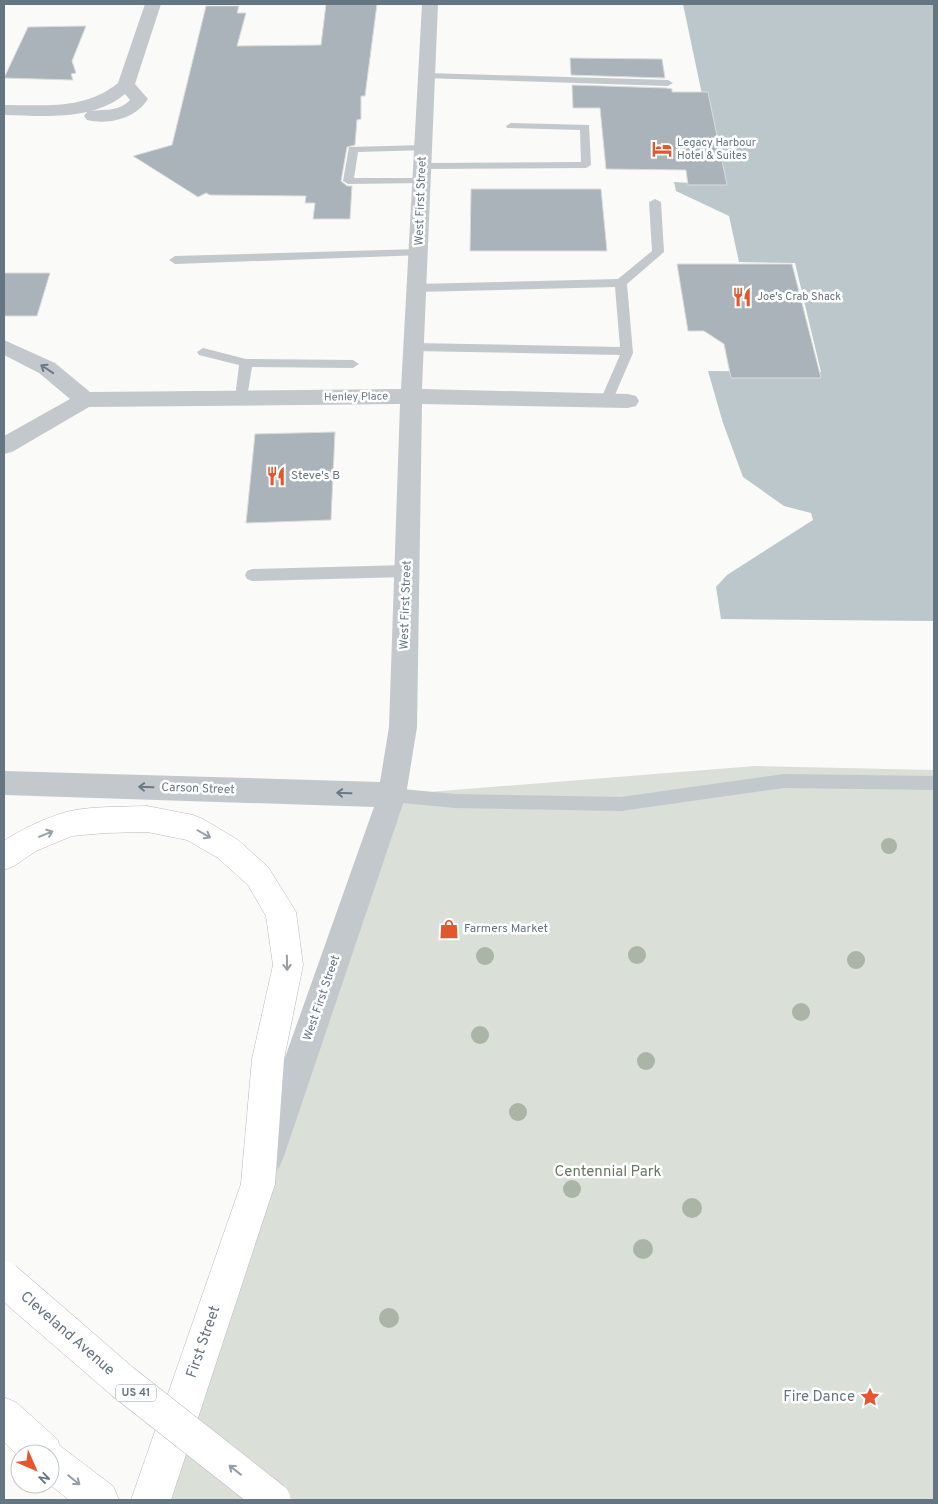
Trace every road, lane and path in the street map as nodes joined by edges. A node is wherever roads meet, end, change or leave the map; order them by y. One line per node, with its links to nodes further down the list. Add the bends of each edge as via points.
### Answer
1 (152, 4): 5 (street, via 126,85 139,99 135,106 110,116 72,116 61,110)
2 (430, 4): 3 (street, West First Street)
3 (427, 76): 4 (lane); 7 (street, West First Street)
4 (668, 83)
5 (4, 110)
6 (511, 126): 7 (lane, via 585,127 586,165)
7 (423, 165): 7 (lane, via 353,149 348,181); 9 (street, West First Street)
8 (655, 202): 11 (lane, via 658,252)
9 (419, 253): 10 (lane); 12 (street, West First Street)
10 (175, 260)
11 (621, 282): 12 (lane); 15 (lane)
12 (418, 288): 14 (street, West First Street)
13 (4, 347): 21 (street, one-way to 13, via 47,368)
14 (414, 348): 15 (lane); 19 (street, West First Street)
15 (626, 350): 22 (lane)
16 (203, 352): 17 (lane)
17 (246, 363): 18 (lane); 20 (lane)
18 (353, 364)
19 (411, 396): 20 (street, Henley Place); 22 (street, Henley Place); 25 (street, West First Street)
20 (241, 398): 21 (street, Henley Place)
21 (85, 400): 24 (street, Henley Place)
22 (606, 401): 23 (street, Henley Place)
23 (628, 401)
24 (4, 446)
25 (407, 571): 26 (lane); 29 (street, West First Street, via 403,727)
26 (252, 575)
27 (4, 783): 29 (street, Carson Street, one-way to 27)
28 (934, 783): 29 (lane, via 784,781 621,804 455,801)
29 (392, 795): 31 (street, West First Street)
30 (4, 856): 31 (main road, First Street, one-way to 31, via 26,842 70,824 147,819 193,828 228,848 258,876 281,912 288,966 268,1060)
31 (258, 1184): 37 (main road, First Street)
32 (4, 1280): 38 (main road, Cleveland Avenue / US 41, one-way to 32, bridge, via 123,1382)
33 (4, 1416): 34 (main road)
34 (33, 1444)
35 (60, 1468): 36 (main road, one-way to 36)
36 (99, 1500)
37 (151, 1500)
38 (273, 1500)

